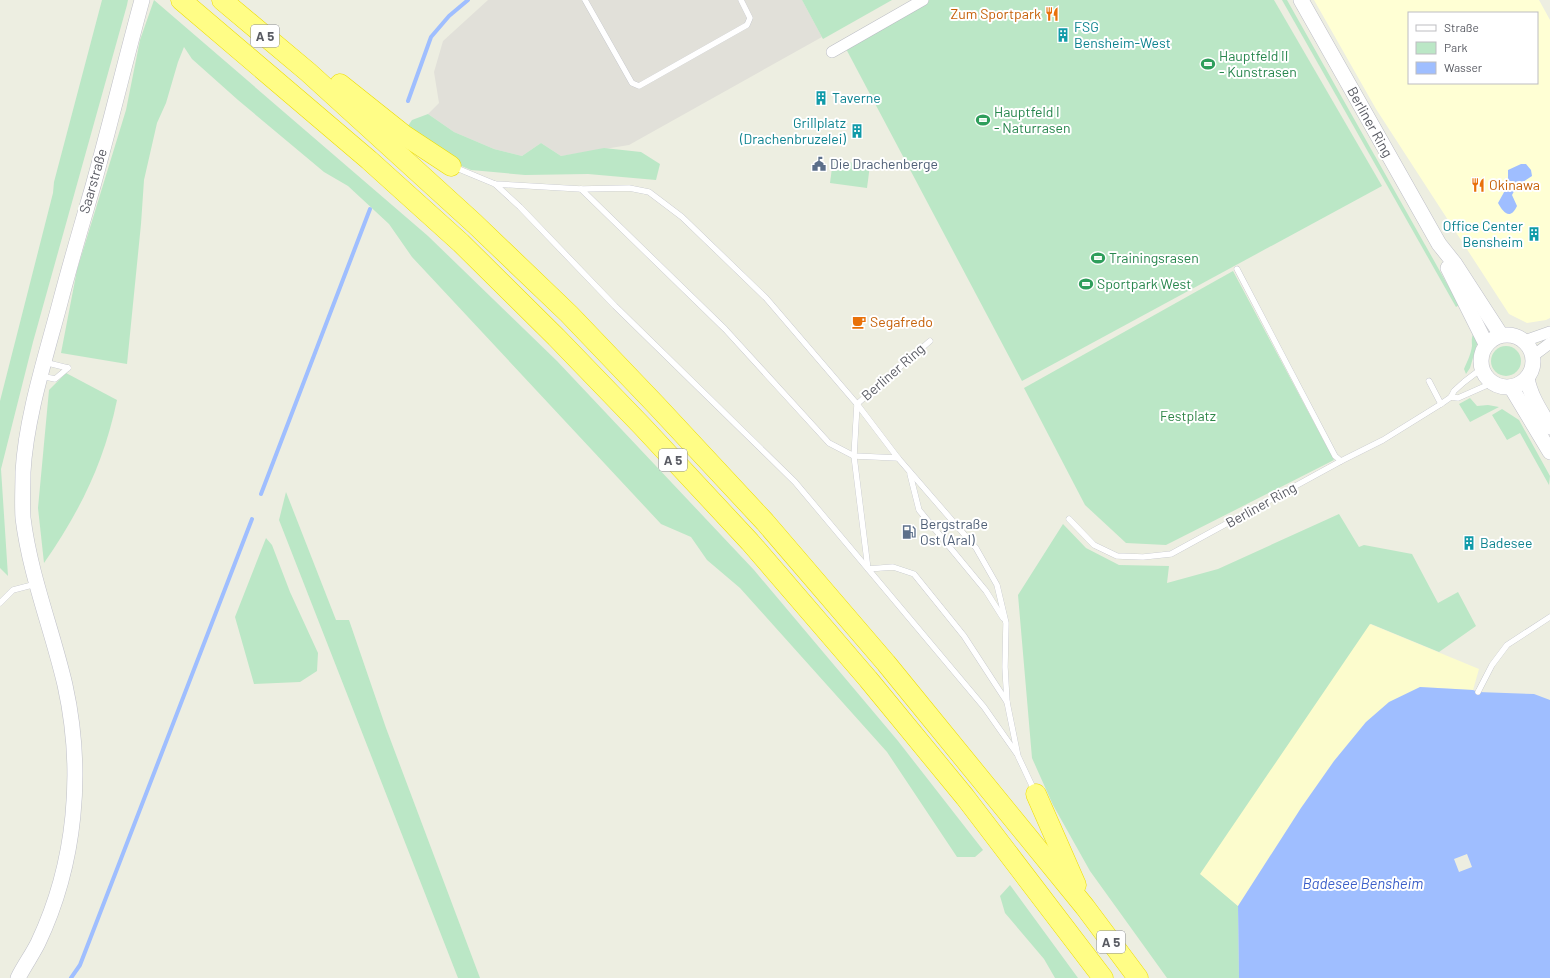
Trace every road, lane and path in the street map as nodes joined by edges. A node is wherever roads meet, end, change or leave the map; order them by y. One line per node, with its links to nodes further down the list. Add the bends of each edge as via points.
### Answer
1 (181, 0): 49 (highway, A 5, via 369,160 461,244 556,336 642,426 750,542 868,679 965,797)
2 (222, 0): 9 (highway, A 5)
3 (585, 0): 4 (lane, via 632,83 639,86 747,25 750,18)
4 (741, 0)
5 (923, 0): 8 (street)
6 (1301, 0): 13 (street, Berliner Ring)
7 (141, 5): 22 (street, Saarstraße)
8 (832, 52)
9 (308, 72): 10 (highway, via 334,79 404,135); 47 (highway, A 5, via 475,224 569,314 765,522 886,662)
10 (451, 166): 11 (lane)
11 (495, 184): 12 (lane); 38 (lane, via 615,306 796,482)
12 (581, 189): 29 (lane, via 629,188 649,192 682,217 766,298); 33 (lane, via 725,329 829,443)
13 (1439, 244): 16 (street, Berliner Ring); 20 (street, Berliner Ring, via 1445,264)
14 (1237, 270): 35 (lane, via 1335,456)
15 (1550, 332): 17 (street)
16 (1501, 335): 17 (street, via 1514,335); 20 (street)
17 (1524, 340): 21 (street)
18 (930, 341): 29 (lane, Berliner Ring)
19 (1550, 343): 21 (street)
20 (1486, 344): 23 (street, via 1480,356)
21 (1533, 356): 24 (street, via 1533,368)
22 (42, 369): 22 (lane, via 68,368 55,379); 39 (street, Saarstraße, via 28,430 24,470 23,516)
23 (1481, 369): 26 (street); 28 (lane, Berliner Ring, via 1454,391)
24 (1527, 378): 27 (street); 31 (street, via 1528,386)
25 (1429, 381): 30 (lane)
26 (1492, 384): 27 (street); 28 (lane, Berliner Ring, via 1458,398)
27 (1511, 387): 32 (street)
28 (1451, 397): 30 (lane, Berliner Ring)
29 (857, 404): 33 (lane); 34 (lane)
30 (1441, 404): 35 (lane, Berliner Ring, via 1383,440)
31 (1550, 427)
32 (1550, 452)
33 (854, 456): 34 (lane); 38 (lane)
34 (898, 458): 36 (lane)
35 (1341, 461): 37 (lane, Berliner Ring, via 1171,554 1117,556 1094,545)
36 (910, 472): 42 (lane, via 919,510 986,591); 42 (lane, via 976,548 997,585)
37 (1069, 519)
38 (868, 570): 44 (lane, via 893,567 914,574 964,636); 45 (lane, via 984,707)
39 (36, 584): 40 (lane, via 13,590); 48 (street, Saarstraße, via 65,686 73,738 76,784 67,857 58,890 38,944)
40 (0, 603)
41 (1550, 617): 43 (lane, via 1507,645)
42 (1006, 623): 44 (lane)
43 (1478, 692)
44 (1007, 702): 45 (lane)
45 (1018, 756): 46 (lane)
46 (1036, 794): 47 (highway)
47 (1085, 907): 50 (highway, A 5)
48 (18, 978)
49 (1103, 978)
50 (1138, 978)

